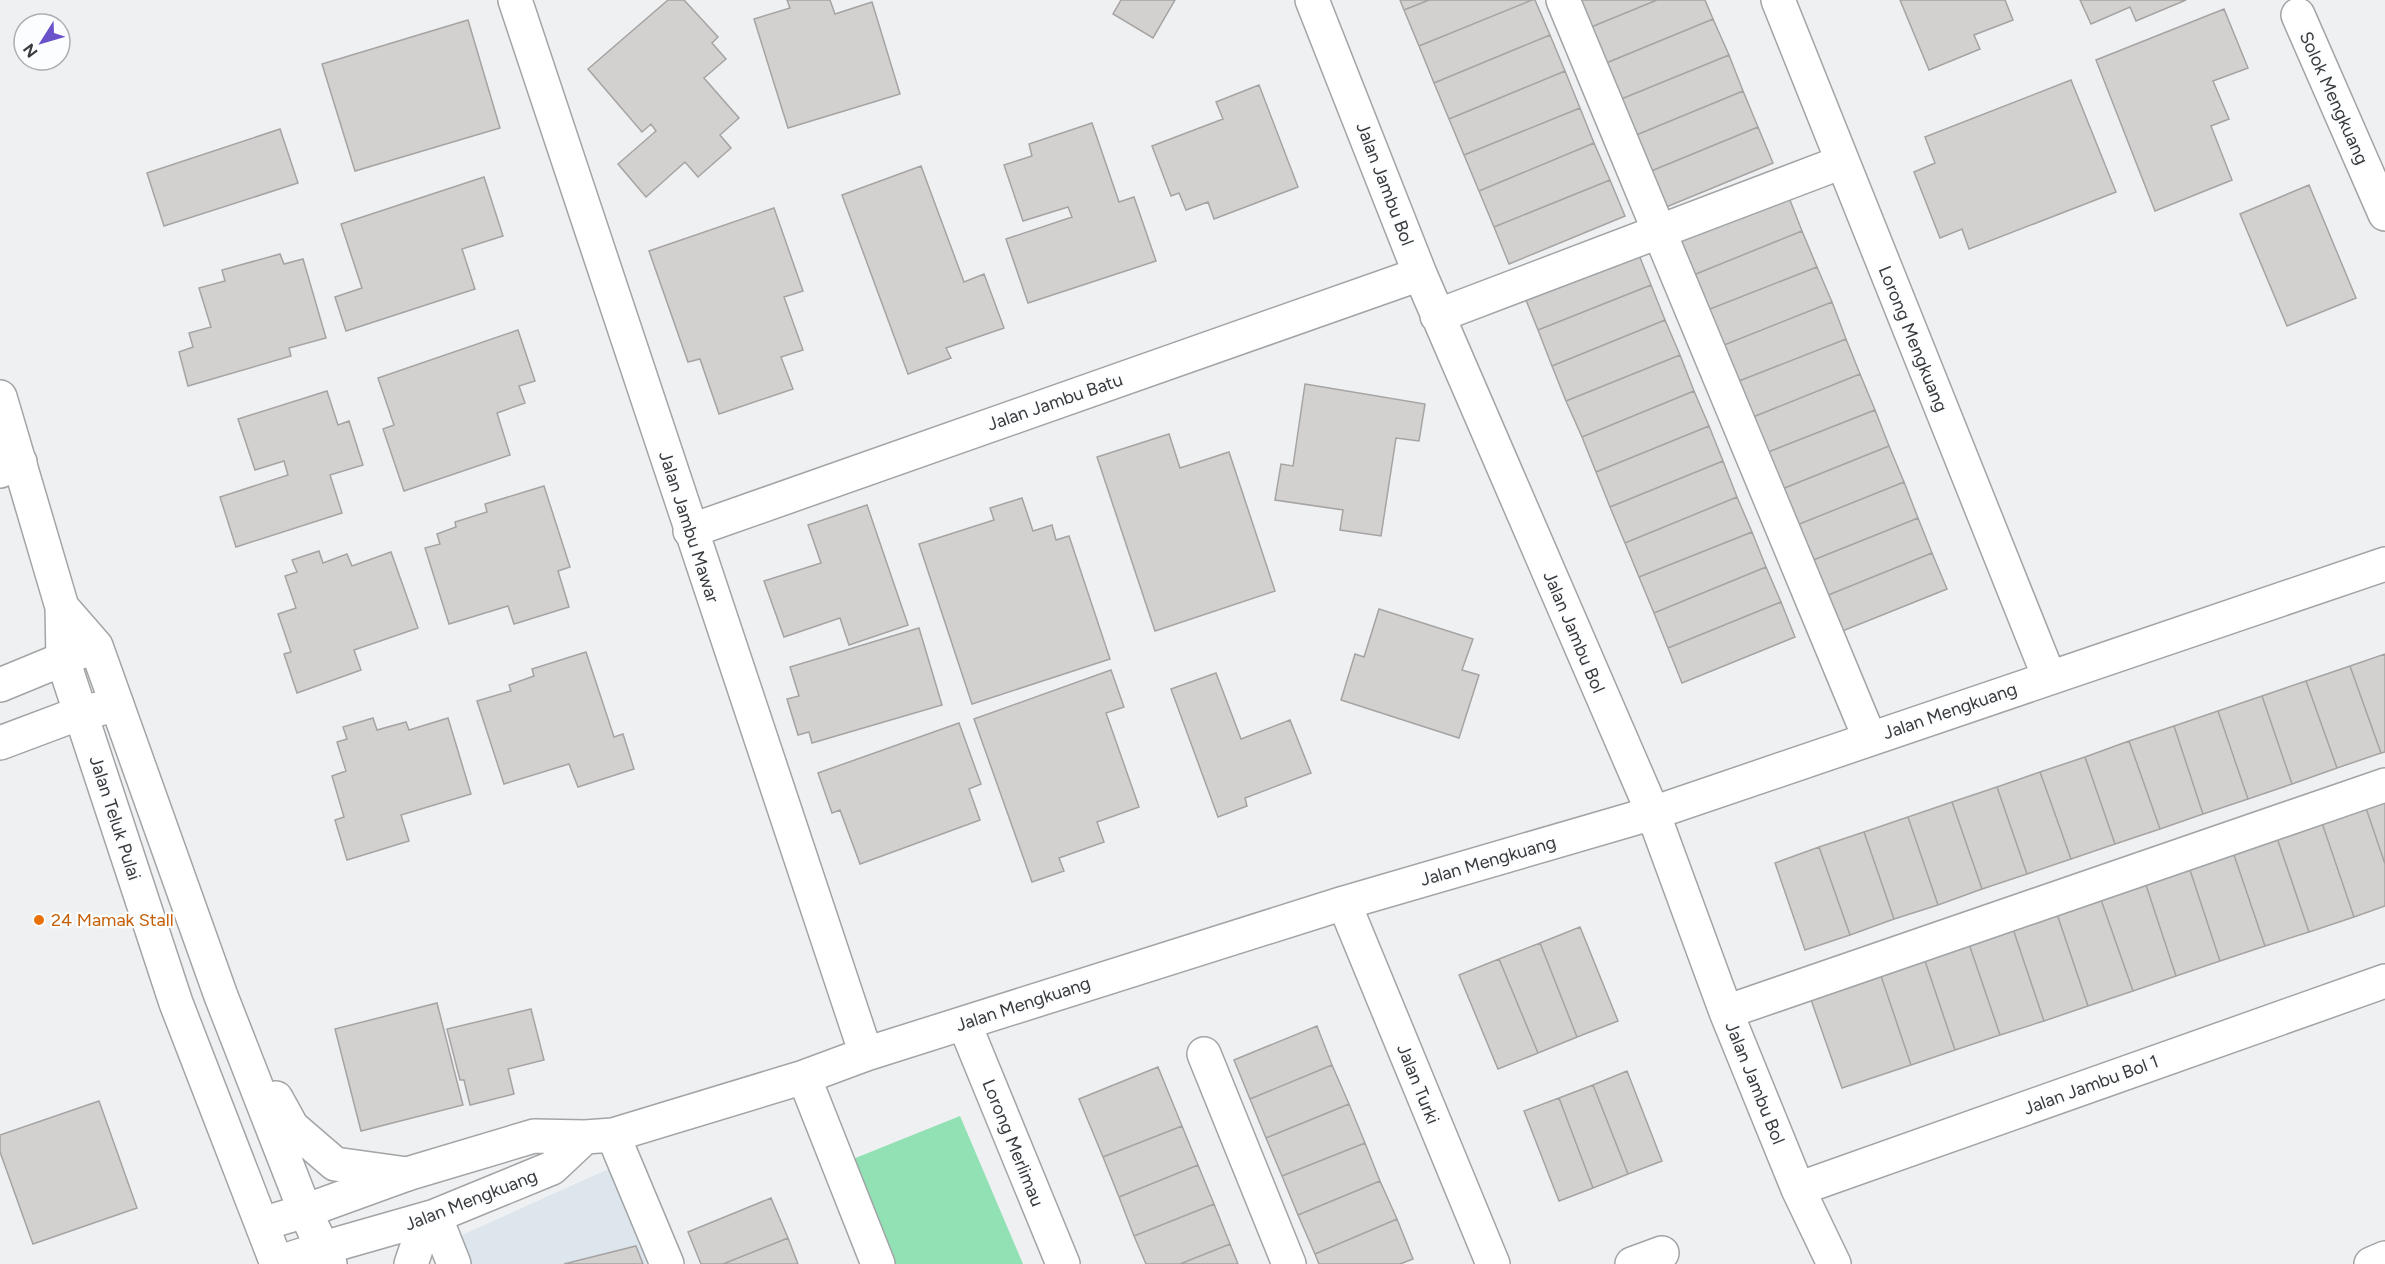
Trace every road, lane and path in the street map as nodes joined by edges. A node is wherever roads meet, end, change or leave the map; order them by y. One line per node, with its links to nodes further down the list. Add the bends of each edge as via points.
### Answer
1 (515, 0): 13 (street, Jalan Jambu Mawar)
2 (1312, 0): 9 (street, Jalan Jambu Bol)
3 (1563, 0): 8 (street)
4 (1778, 0): 6 (street, Lorong Mengkuang)
5 (2298, 15): 7 (street, Solok Mengkuang)
6 (1842, 162): 8 (street); 18 (street, Lorong Mengkuang)
7 (2385, 214)
8 (1659, 232): 10 (street); 22 (street)
9 (1420, 274): 10 (street, Jalan Jambu Bol); 13 (street, Jalan Jambu Batu)
10 (1437, 316): 25 (street, Jalan Jambu Bol)
11 (0, 397): 12 (street, Jalan Teluk Pulai)
12 (10, 466): 15 (street, Jalan Teluk Pulai)
13 (690, 531): 31 (street, Jalan Jambu Mawar)
14 (2385, 564): 18 (street, Jalan Mengkuang)
15 (62, 607): 16 (street); 17 (street, Jalan Teluk Pulai)
16 (96, 646): 17 (street); 20 (street)
17 (63, 660): 19 (street); 21 (street, Jalan Teluk Pulai)
18 (2049, 677): 22 (street, Jalan Mengkuang)
19 (0, 685)
20 (117, 705): 21 (street); 28 (street)
21 (80, 713): 23 (street); 39 (street, Jalan Teluk Pulai, via 176,1003)
22 (1870, 739): 25 (street, Jalan Mengkuang)
23 (0, 743)
24 (2385, 785): 29 (street)
25 (1653, 813): 26 (street, Jalan Mengkuang); 29 (street, Jalan Jambu Bol)
26 (1344, 903): 30 (street, Jalan Mengkuang); 49 (street, Jalan Turki)
27 (2385, 981): 36 (street, Jalan Jambu Bol 1)
28 (221, 996): 35 (street, via 292,1127 335,1164); 37 (street)
29 (1726, 1012): 36 (street, Jalan Jambu Bol)
30 (964, 1023): 31 (street, Jalan Mengkuang); 47 (street, Lorong Merlimau)
31 (866, 1054): 33 (street, Jalan Mengkuang)
32 (1204, 1054): 48 (street)
33 (804, 1077): 34 (street, Jalan Mengkuang); 46 (street)
34 (599, 1136): 35 (street, Jalan Mengkuang, via 534,1136); 38 (street, Jalan Mengkuang, via 552,1168); 45 (street)
35 (407, 1173): 37 (street, Jalan Mengkuang)
36 (1798, 1189): 50 (street, Jalan Jambu Bol)
37 (305, 1211): 39 (street, Jalan Mengkuang); 40 (street)
38 (430, 1218): 40 (street, Jalan Mengkuang); 43 (street); 44 (street)
39 (262, 1224): 42 (street, Jalan Teluk Pulai)
40 (327, 1256): 42 (street, Jalan Mengkuang)
41 (2385, 1258): 51 (street)
42 (277, 1264)
43 (411, 1264)
44 (454, 1264)
45 (667, 1264)
46 (878, 1264)
47 (1063, 1264)
48 (1289, 1264)
49 (1493, 1264)
50 (1834, 1264)
51 (2371, 1264)

